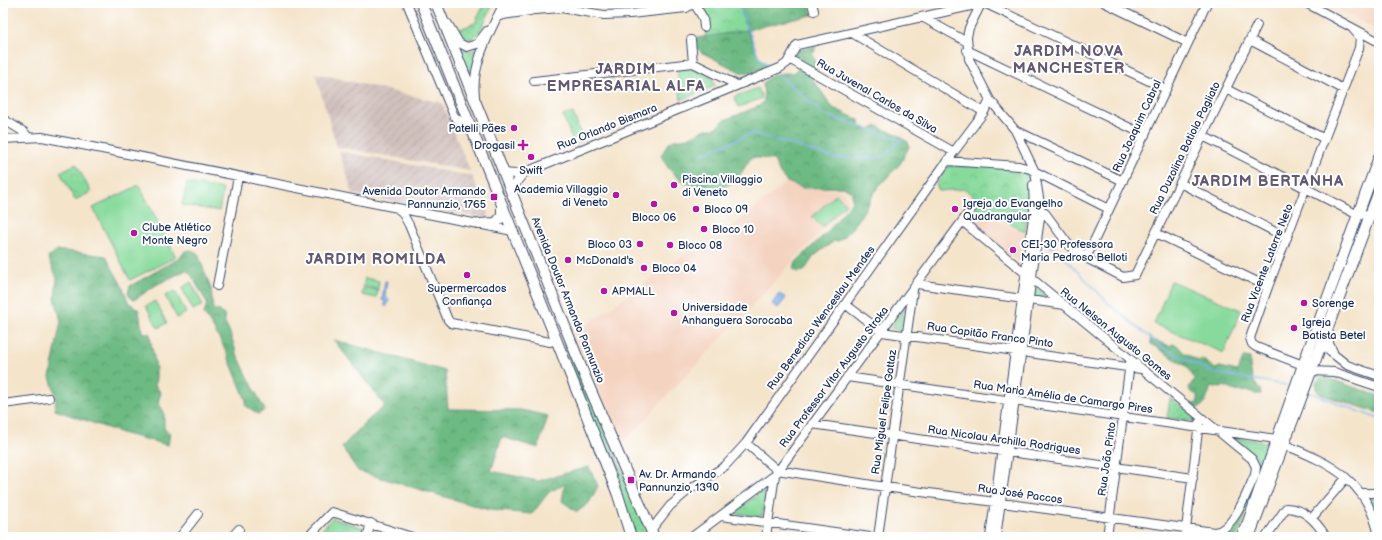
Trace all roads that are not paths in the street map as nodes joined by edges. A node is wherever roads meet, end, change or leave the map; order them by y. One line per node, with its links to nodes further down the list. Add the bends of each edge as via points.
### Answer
1 (407, 3): 38 (street, via 454,116 462,123)
2 (421, 3): 38 (main road)
3 (437, 3): 14 (street, via 457,40 464,46 471,47 477,44); 35 (main road, Avenida Doutor Armando Pannunzio)
4 (520, 3): 12 (street)
5 (526, 3): 12 (street)
6 (694, 3): 12 (street, via 686,8 630,14 604,15 562,8); 16 (street, via 703,18)
7 (983, 3): 13 (street); 23 (street, via 969,28); 32 (street)
8 (1105, 3): 22 (street)
9 (1207, 3): 22 (street, Rua Joaquim Cabral)
10 (1306, 3): 17 (street)
11 (503, 6): 12 (street); 14 (street)
12 (535, 10): 14 (street, via 503,15)
13 (922, 17): 18 (street); 23 (street)
14 (496, 21): 35 (street, via 476,72 474,86)
15 (1257, 25): 20 (street, Rua Duzolina Batiola Pagliato)
16 (704, 27)
17 (1353, 29): 21 (street); 24 (street, via 1360,37)
18 (852, 33): 25 (street, Rua Orlando Bismara, via 797,45); 36 (street)
19 (691, 40): 26 (street)
20 (1250, 40): 30 (street, Rua Duzolina Batiola Pagliato); 31 (street)
21 (1379, 42): 24 (street, via 1368,41)
22 (1188, 43): 32 (street, Rua Joaquim Cabral)
23 (967, 46): 34 (street, via 978,79); 40 (street)
24 (1359, 48): 31 (street, Rua Vicente Latorre Neto)
25 (789, 59): 29 (street, Rua Orlando Bismara, via 780,68); 47 (street, Rua Juvenal Carlos da Silva)
26 (693, 63): 27 (street); 28 (street)
27 (724, 78): 29 (street); 33 (street)
28 (534, 80)
29 (737, 85): 33 (street, Rua Orlando Bismara)
30 (1226, 89): 41 (street, Rua Duzolina Batiola Pagliato); 44 (street)
31 (1344, 89): 44 (street, Rua Vicente Latorre Neto)
32 (1166, 90): 40 (street, Rua Joaquim Cabral)
33 (724, 91): 53 (street, Rua Orlando Bismara)
34 (990, 100): 36 (street, Rua Benedicto Wenceslau Mendes); 39 (street)
35 (477, 104): 45 (main road, Avenida Doutor Armando Pannunzio)
36 (984, 112): 47 (street, Rua Benedicto Wenceslau Mendes)
37 (3, 119): 42 (street)
38 (472, 126): 46 (main road)
39 (1015, 130): 52 (street); 56 (street)
40 (1144, 135): 56 (street, Rua Joaquim Cabral)
41 (1203, 136): 57 (street, Rua Duzolina Batiola Pagliato); 58 (street)
42 (28, 137): 43 (street); 55 (street, via 42,137)
43 (3, 139)
44 (1325, 139): 58 (street, Rua Vicente Latorre Neto)
45 (492, 143): 46 (main road, via 485,149); 49 (main road, Avenida Doutor Armando Pannunzio)
46 (480, 149): 50 (main road)
47 (954, 152): 51 (street, Rua Benedicto Wenceslau Mendes)
48 (1379, 157): 68 (main road)
49 (498, 158): 50 (main road, via 488,156); 54 (main road, Avenida Doutor Armando Pannunzio)
50 (484, 160): 61 (main road)
51 (947, 161): 52 (street, via 1003,163); 82 (street, Rua Benedicto Wenceslau Mendes)
52 (1033, 171): 64 (street); 65 (street)
53 (526, 172): 54 (street, Rua Orlando Bismara); 60 (street, Rua Orlando Bismara)
54 (504, 173): 60 (main road, Avenida Doutor Armando Pannunzio)
55 (238, 177): 62 (street); 78 (street)
56 (1123, 181): 64 (street, Rua Joaquim Cabral)
57 (1180, 183): 73 (street, Rua Duzolina Batiola Pagliato); 74 (street)
58 (1306, 190): 68 (street); 74 (street, Rua Vicente Latorre Neto)
59 (1379, 191): 67 (main road)
60 (511, 193): 75 (main road, Avenida Doutor Armando Pannunzio)
61 (502, 204): 70 (main road, via 502,216 496,224); 72 (main road)
62 (396, 208): 66 (street); 71 (street, via 402,212)
63 (972, 208): 69 (street, Rua Professor Vitor Augusto Stroka)
64 (1109, 209): 76 (street, Rua Joaquim Cabral)
65 (1037, 210): 76 (street, via 1045,213 1068,244); 77 (street)
66 (421, 213): 70 (street); 71 (street, via 412,216)
67 (1370, 214): 68 (street); 84 (main road)
68 (1358, 215): 92 (main road)
69 (963, 222): 77 (street, Rua Nelson Augusto Gomes); 79 (street, Rua Professor Vitor Augusto Stroka)
70 (479, 224): 72 (street)
71 (409, 225): 88 (street, via 451,323 550,342)
72 (513, 231): 75 (main road); 88 (main road)
73 (1156, 233): 76 (street, Rua Duzolina Batiola Pagliato, via 1137,272 1131,277 1123,277); 80 (street)
74 (1287, 238): 80 (street, Rua Vicente Latorre Neto)
75 (533, 243): 86 (main road, Avenida Doutor Armando Pannunzio)
76 (1086, 258)
77 (1029, 276): 81 (street); 83 (street, Rua Nelson Augusto Gomes)
78 (216, 286)
79 (915, 286): 81 (street); 85 (street, Rua Professor Vitor Augusto Stroka); 87 (street, Rua Miguel Felipe Gattaz)
80 (1268, 288): 92 (street, Rua Vicente Latorre Neto, via 1250,338 1252,344)
81 (1025, 300): 83 (street); 90 (street)
82 (845, 304): 85 (street); 110 (street, Rua Benedicto Wenceslau Mendes)
83 (1065, 306): 93 (street, Rua Nelson Augusto Gomes)
84 (1329, 326): 89 (main road); 91 (main road, via 1327,337)
85 (882, 332): 87 (street, Rua Capitão Franco Pinto); 97 (street, Rua Professor Vitor Augusto Stroka)
86 (568, 333): 88 (main road); 130 (main road, Avenida Doutor Armando Pannunzio)
87 (906, 334): 90 (street, Rua Capitão Franco Pinto); 98 (street, Rua Miguel Felipe Gattaz)
88 (557, 340): 137 (main road, via 618,495)
89 (1321, 345): 91 (street); 92 (main road); 95 (main road)
90 (1019, 350): 93 (street, Rua Capitão Franco Pinto); 101 (street)
91 (1332, 352): 96 (street, via 1347,365)
92 (1306, 356): 95 (main road, via 1307,366); 109 (main road)
93 (1130, 364): 94 (street, Rua Capitão Franco Pinto); 104 (street, Rua João Pinto)
94 (1141, 369): 103 (street, Rua Nelson Augusto Gomes)
95 (1312, 371): 99 (street, via 1334,372); 111 (main road)
96 (1379, 376)
97 (847, 377): 98 (street, Rua Maria Amélia de Camargo Pires); 105 (street, Rua Professor Vitor Augusto Stroka)
98 (899, 385): 101 (street, Rua Maria Amélia de Camargo Pires); 108 (street, Rua Miguel Felipe Gattaz)
99 (1379, 387)
100 (49, 398): 102 (street)
101 (1012, 401): 104 (street, Rua Maria Amélia de Camargo Pires); 112 (street)
102 (3, 404)
103 (1200, 416): 106 (street); 107 (street, Rua Nelson Augusto Gomes)
104 (1123, 417): 106 (street, Rua Maria Amélia de Camargo Pires); 114 (street, Rua João Pinto)
105 (812, 424): 108 (street, Rua Nicolau Archilla Rodrigues); 115 (street, Rua Professor Vitor Augusto Stroka)
106 (1199, 428): 107 (street, Rua Maria Amélia de Camargo Pires); 116 (street)
107 (1218, 430): 109 (street, Rua Maria Amélia de Camargo Pires); 113 (street, Rua Nelson Augusto Gomes)
108 (892, 436): 112 (street, Rua Nicolau Archilla Rodrigues); 118 (street, Rua Miguel Felipe Gattaz)
109 (1276, 439): 146 (main road)
110 (746, 443): 115 (street); 130 (street, Rua Benedicto Wenceslau Mendes, via 725,466 670,506)
111 (1285, 445): 117 (street, via 1321,461); 147 (main road)
112 (1005, 452): 114 (street, Rua Nicolau Archilla Rodrigues); 121 (street)
113 (1255, 463): 128 (street, Rua José Paccos, via 1255,475 1227,527 1214,532)
114 (1116, 467): 116 (street, Rua Nicolau Archilla Rodrigues); 124 (street, Rua João Pinto)
115 (776, 472): 118 (street, Rua José Paccos); 123 (street, Rua Professor Vitor Augusto Stroka); 127 (street)
116 (1193, 478): 128 (street)
117 (1346, 478): 120 (street); 125 (street)
118 (885, 487): 121 (street, Rua José Paccos); 141 (street, Rua Miguel Felipe Gattaz)
119 (1379, 491): 120 (street)
120 (1362, 493): 131 (street)
121 (998, 502): 124 (street, Rua José Paccos); 142 (street); 143 (street)
122 (198, 514): 132 (street)
123 (721, 516): 127 (street); 138 (street, Rua Professor Vitor Augusto Stroka)
124 (1110, 518): 128 (street, Rua José Paccos); 144 (street, Rua João Pinto)
125 (1312, 518): 148 (street, via 1298,509 1286,508); 149 (street)
126 (371, 523): 134 (street, via 332,512); 135 (street); 136 (street)
127 (768, 523): 139 (street); 140 (street)
128 (1186, 528): 145 (street)
129 (239, 529): 133 (street)
130 (652, 533)
131 (1379, 533)
132 (180, 537)
133 (232, 537)
134 (308, 537)
135 (367, 537)
136 (412, 537)
137 (631, 537)
138 (692, 537)
139 (766, 537)
140 (870, 537)
141 (878, 537)
142 (990, 537)
143 (996, 537)
144 (1107, 537)
145 (1185, 537)
146 (1241, 537)
147 (1249, 537)
148 (1266, 537)
149 (1326, 537)

